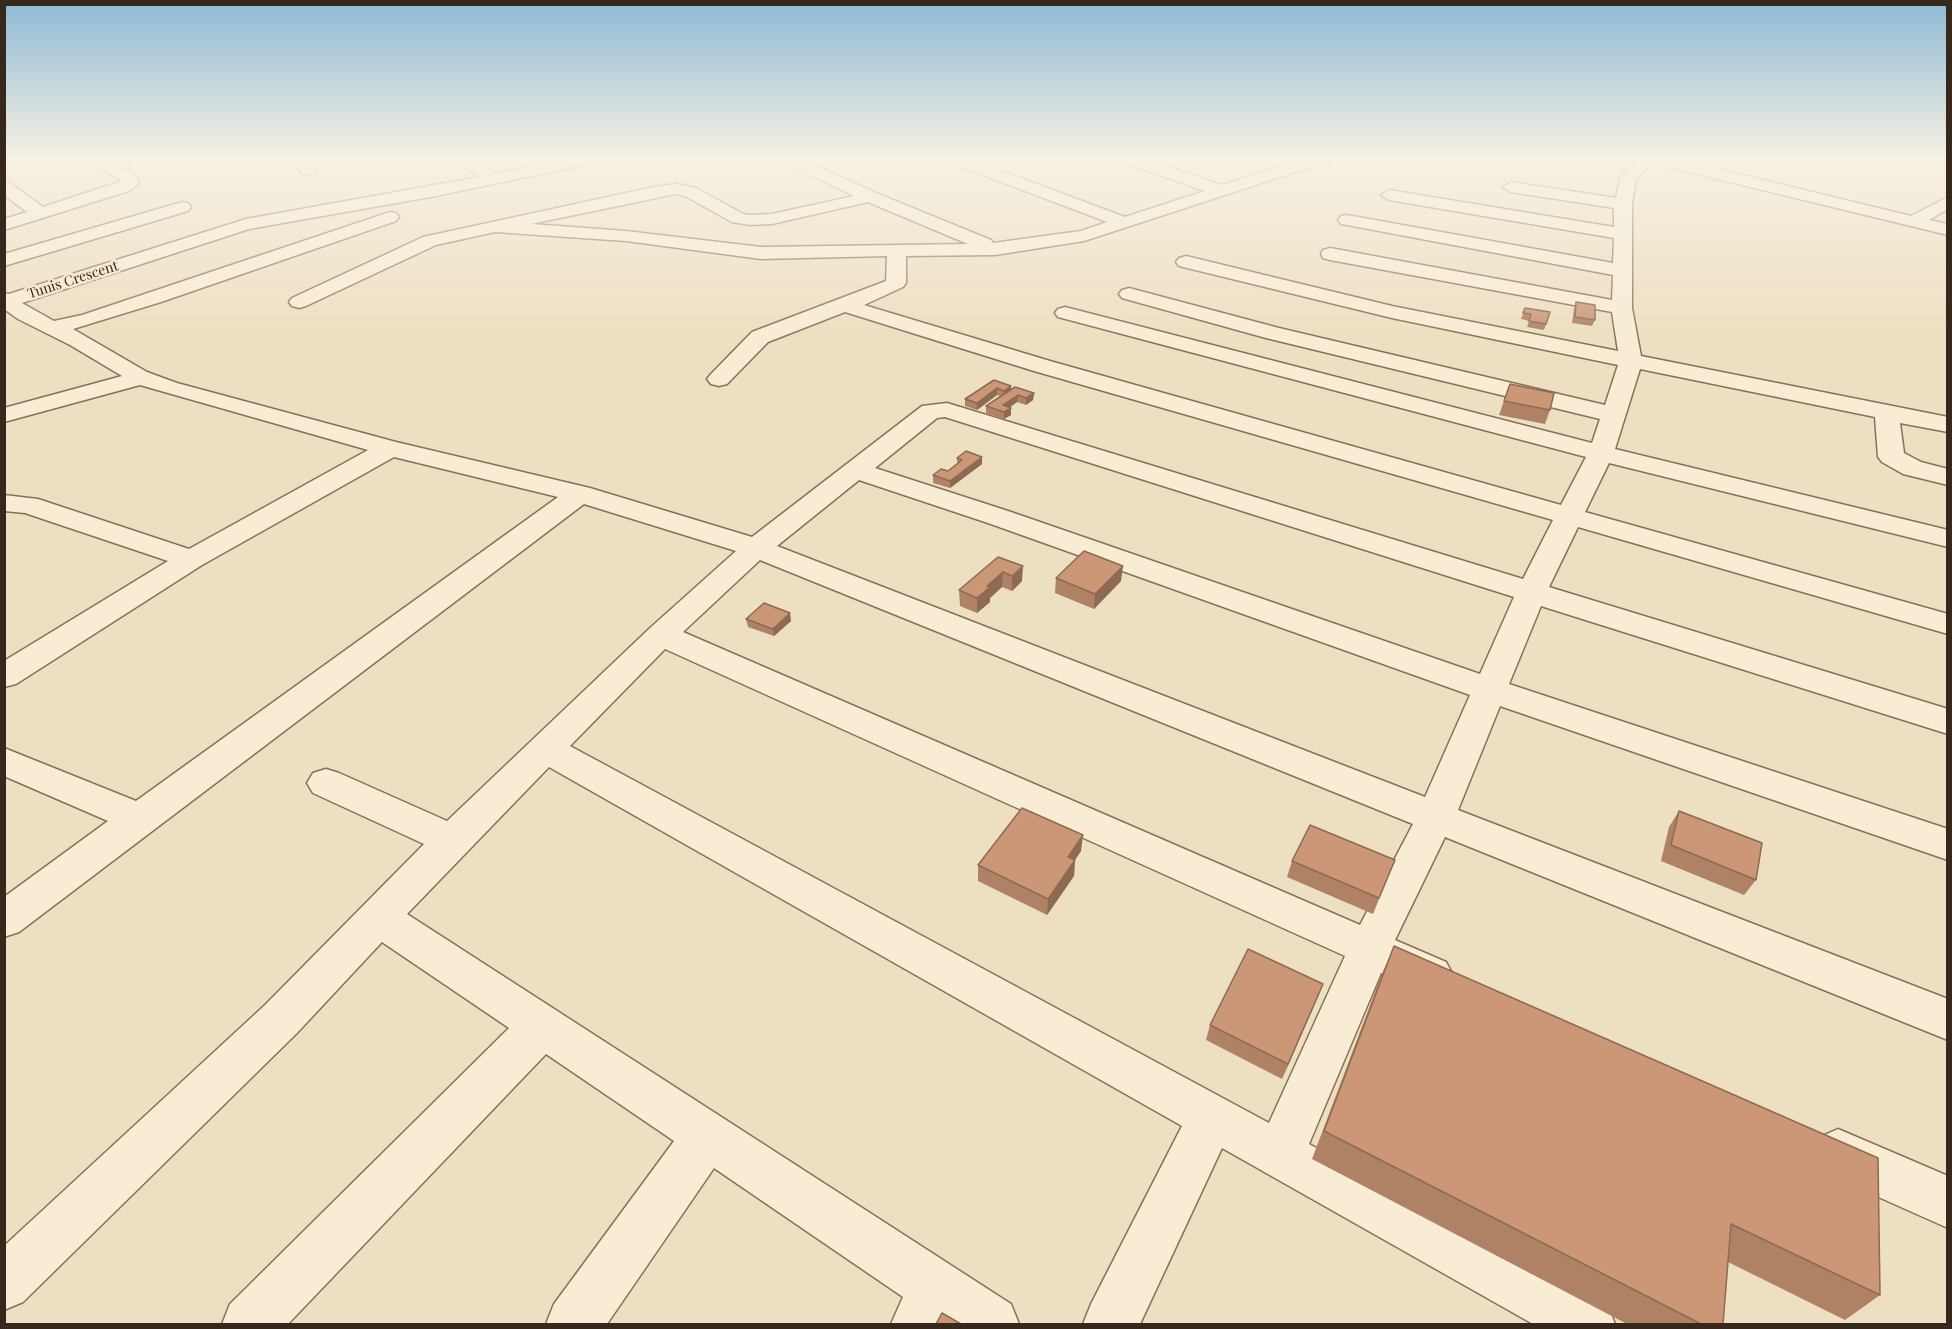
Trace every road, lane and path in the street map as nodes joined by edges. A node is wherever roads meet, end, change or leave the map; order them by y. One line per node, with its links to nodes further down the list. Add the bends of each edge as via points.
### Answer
1 (21, 220): 16 (street)
2 (138, 220): 23 (street)
3 (282, 220): 27 (street, Tunis Crescent, via 246,224)
4 (358, 220): 32 (street, via 87,320)
5 (405, 220): 19 (street)
6 (528, 220): 17 (street)
7 (927, 220): 20 (street)
8 (1117, 220): 15 (street)
9 (1134, 220): 15 (street)
10 (1347, 220): 25 (street)
11 (1623, 220): 25 (street)
12 (1906, 220): 14 (street)
13 (1917, 220): 14 (street)
14 (1914, 222): 18 (street)
15 (1125, 223): 20 (street, via 1060,241)
16 (4, 225)
17 (495, 227): 19 (street); 21 (street, via 626,236 761,253)
18 (1947, 230)
19 (430, 241): 28 (street)
20 (995, 249): 21 (street)
21 (897, 252): 29 (street, via 896,283)
22 (1330, 254): 30 (street)
23 (4, 260)
24 (1186, 262): 33 (street, via 1392,312)
25 (1622, 271): 30 (street)
26 (1129, 294): 38 (street)
27 (6, 300): 32 (street, via 25,315)
28 (299, 302)
29 (844, 305): 35 (street, via 760,337); 46 (street, via 1042,366)
30 (1622, 308): 33 (street)
31 (1065, 313): 41 (street)
32 (62, 333): 34 (street)
33 (1631, 361): 36 (street); 38 (street)
34 (139, 377): 37 (street); 40 (street)
35 (719, 380)
36 (1887, 413): 39 (street); 43 (street, via 1891,457 1912,468)
37 (4, 415)
38 (1615, 415): 41 (street)
39 (1947, 425)
40 (390, 448): 44 (street); 49 (street)
41 (1601, 453): 46 (street); 47 (street)
42 (855, 470): 48 (street); 50 (street, via 931,411 947,410); 54 (street)
43 (1947, 477)
44 (580, 494): 48 (street); 59 (street)
45 (4, 503): 49 (street, via 28,505)
46 (1570, 515): 50 (street); 51 (street)
47 (1947, 539)
48 (756, 548): 52 (street); 60 (street)
49 (192, 559): 53 (street)
50 (1531, 592): 54 (street); 55 (street)
51 (1947, 624)
52 (661, 635): 56 (street); 65 (street)
53 (4, 676)
54 (1490, 690): 60 (street); 62 (street)
55 (1947, 722)
56 (546, 749): 61 (street); 69 (street)
57 (4, 761): 59 (street)
58 (326, 783): 61 (street)
59 (140, 819): 64 (street)
60 (1435, 819): 65 (street); 67 (street)
61 (452, 840): 63 (street)
62 (1947, 845)
63 (378, 917): 68 (street); 74 (street, via 281,1019)
64 (4, 920)
65 (1370, 948): 66 (street); 72 (street)
66 (1468, 991)
67 (1947, 1020)
68 (543, 1025): 70 (street); 76 (street)
69 (1212, 1117): 72 (street); 79 (street)
70 (708, 1135): 75 (street); 77 (street)
71 (1806, 1140): 73 (street)
72 (1280, 1155): 80 (street)
73 (1947, 1202)
74 (4, 1283)
75 (928, 1306): 78 (street)
76 (250, 1324)
77 (574, 1324)
78 (991, 1324)
79 (1111, 1324)
80 (1587, 1324)

